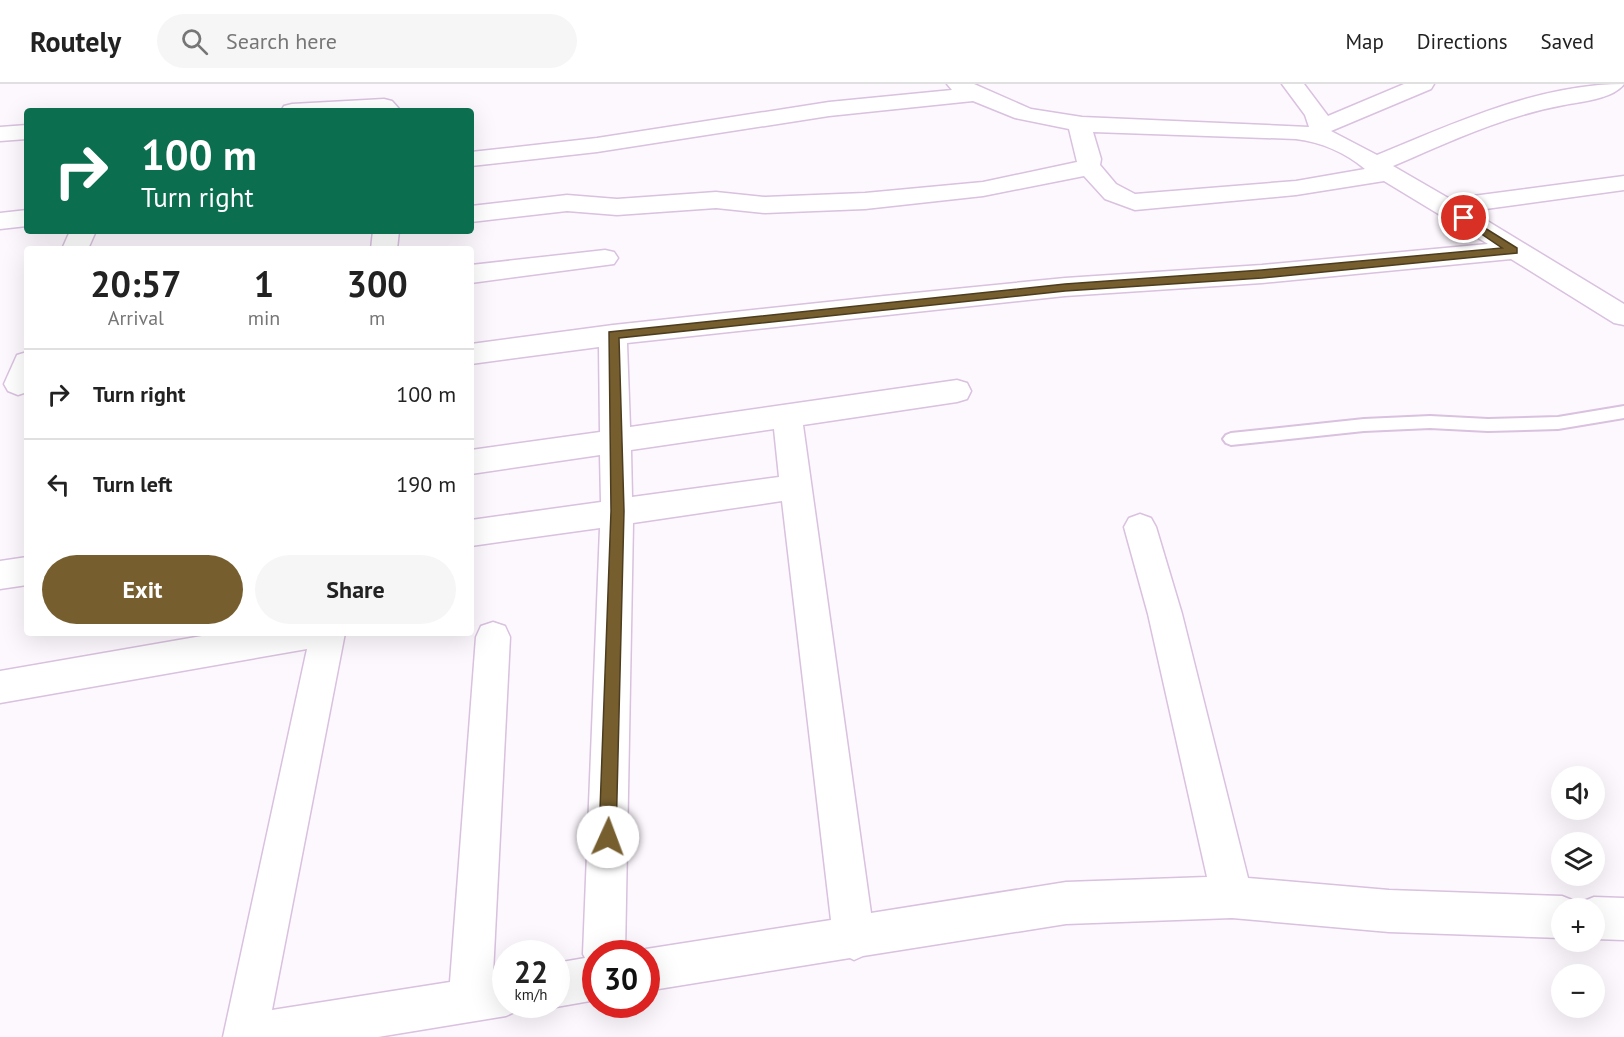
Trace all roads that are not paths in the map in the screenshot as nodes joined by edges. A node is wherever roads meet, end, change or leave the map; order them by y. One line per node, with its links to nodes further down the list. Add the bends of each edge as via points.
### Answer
1 (1293, 84): 8 (street, via 1320,118)
2 (1423, 84): 8 (street)
3 (1613, 84): 13 (street, via 1479,122)
4 (967, 89): 7 (street, via 1032,116); 11 (street, via 597,145)
5 (343, 108): 6 (street)
6 (386, 108)
7 (1079, 123): 8 (street); 12 (street)
8 (1321, 131): 13 (street)
9 (24, 132): 10 (street)
10 (0, 134)
11 (474, 159)
12 (1088, 165): 13 (street, via 1110,194 1135,202 1296,188); 16 (street, via 1068,174 916,197 765,205 716,200 617,207 567,203)
13 (1381, 169): 15 (street)
14 (1624, 183): 15 (street)
15 (1448, 207): 19 (street)
16 (474, 214)
17 (24, 218): 18 (street)
18 (0, 221)
19 (1513, 250): 22 (street); 23 (street, via 1262,274 1065,287)
20 (605, 258): 21 (street)
21 (474, 274)
22 (1624, 316)
23 (613, 335): 24 (street); 28 (street)
24 (474, 354)
25 (957, 391): 27 (street)
26 (1624, 412): 29 (lane, via 1558,423 1397,423)
27 (787, 416): 28 (street); 31 (street)
28 (615, 440): 30 (street); 32 (street)
29 (1231, 440)
30 (474, 462)
31 (796, 487): 32 (street); 45 (street)
32 (617, 511): 34 (street); 46 (street)
33 (1140, 527): 41 (street, via 1165,614)
34 (474, 533)
35 (24, 571): 36 (street)
36 (0, 575)
37 (292, 636): 40 (street)
38 (327, 636): 49 (street)
39 (494, 637): 48 (street)
40 (0, 687)
41 (1232, 897): 42 (street, via 1389,911); 45 (street, via 1066,903)
42 (1551, 917)
43 (1605, 918): 44 (street)
44 (1624, 919)
45 (854, 939): 47 (street)
46 (604, 940)
47 (660, 968)
48 (488, 997): 49 (street)
49 (245, 1037)

